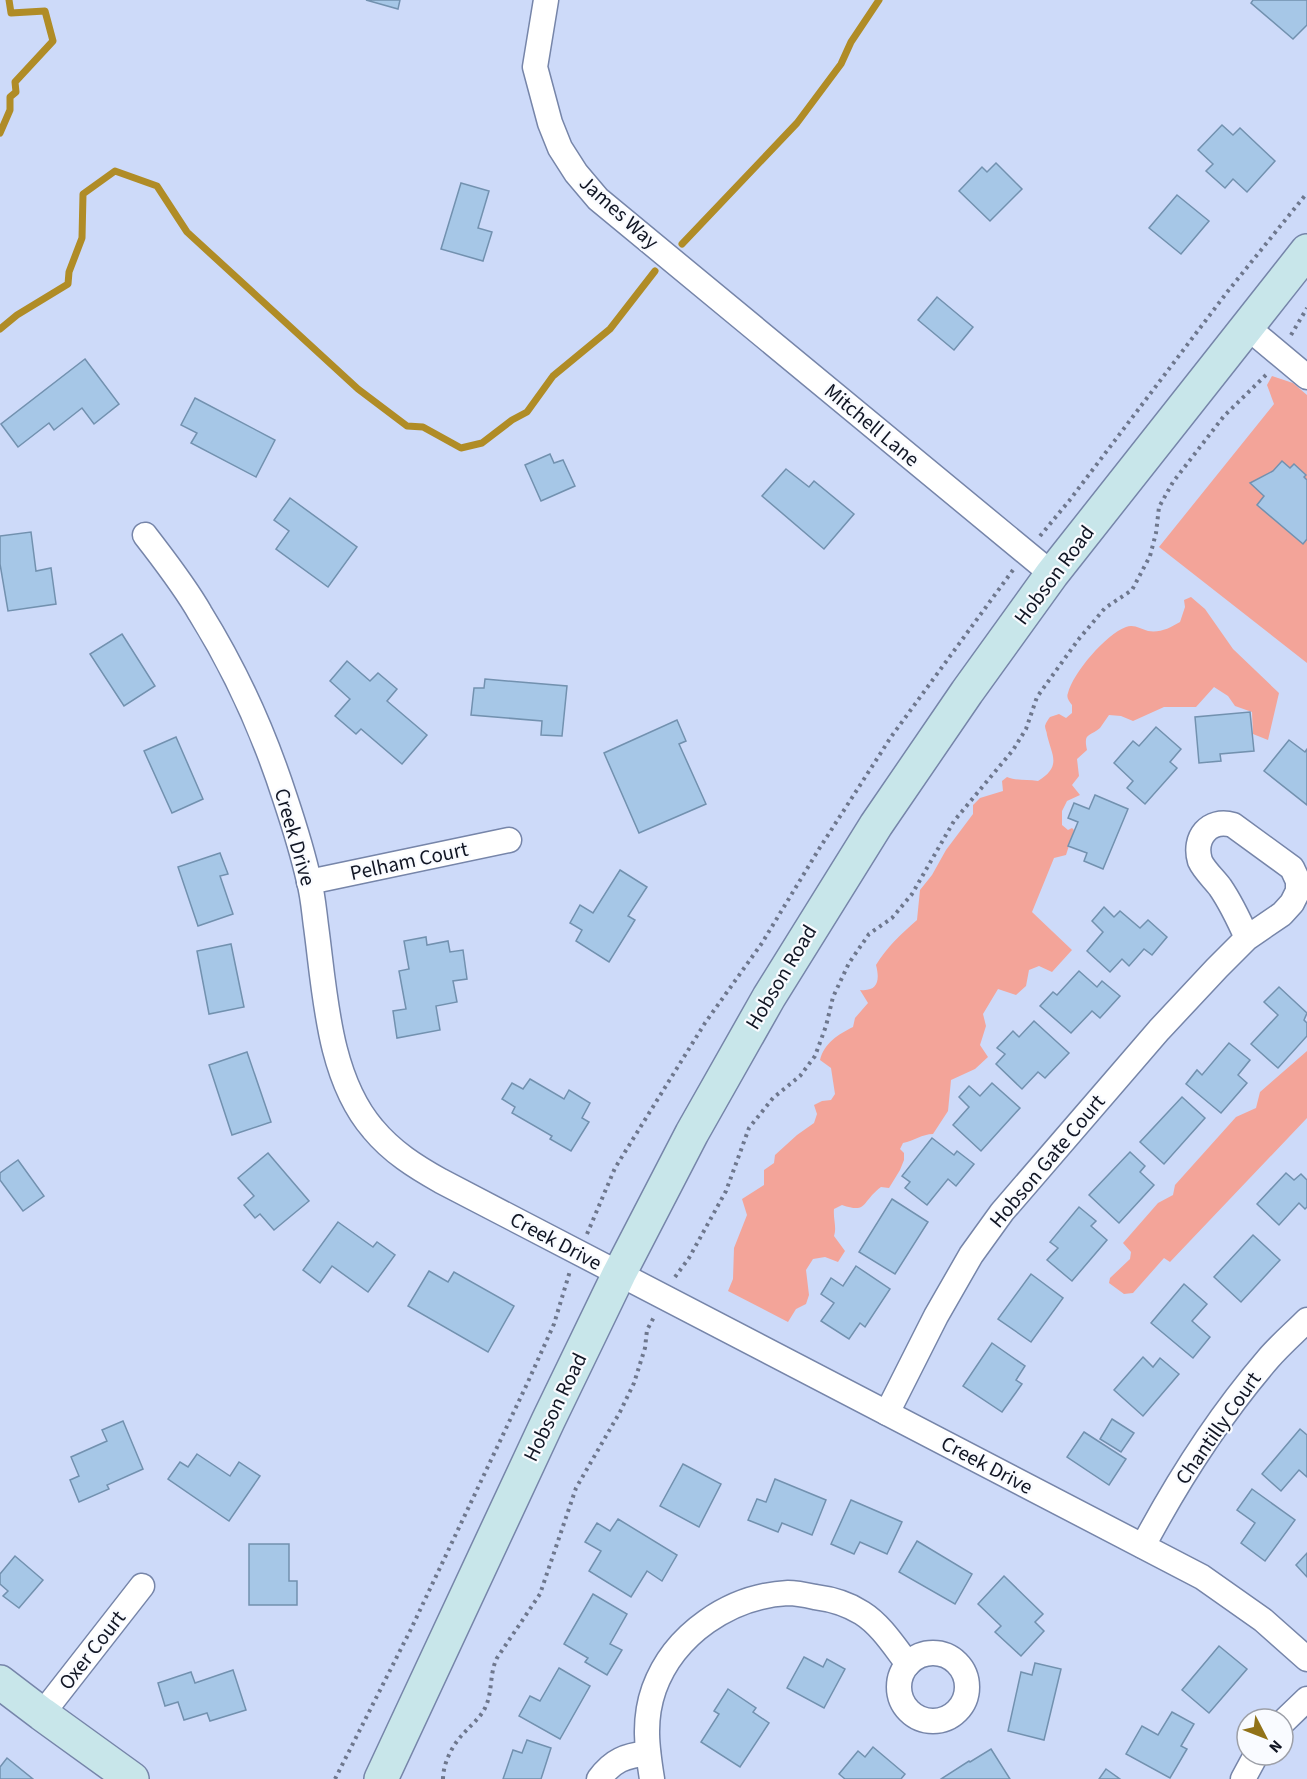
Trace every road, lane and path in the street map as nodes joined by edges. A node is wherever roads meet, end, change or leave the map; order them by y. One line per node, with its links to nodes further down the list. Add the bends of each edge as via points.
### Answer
1 (546, 0): 4 (street, James Way, via 535,67 560,148 598,199)
2 (1307, 193): 8 (path)
3 (1307, 251): 5 (main road, Hobson Road)
4 (691, 275): 10 (street, Mitchell Lane)
5 (1247, 327): 7 (street); 10 (main road, Hobson Road)
6 (1266, 375): 15 (path, via 1224,416 1173,482 1159,507 1150,556 1132,590 1106,608 1078,640 1037,697 1026,729 1013,750 954,821 912,894 892,918 869,934 849,963 833,997 815,1056 749,1128 726,1191 690,1258)
7 (1307, 377)
8 (1069, 501)
9 (145, 535): 12 (street, Creek Drive, via 201,613 238,680 271,757)
10 (1052, 574): 14 (main road, Hobson Road, via 876,825 816,919 730,1062)
11 (509, 840): 12 (street, Pelham Court)
12 (309, 882): 14 (street, Creek Drive, via 329,1020 340,1066 352,1097 373,1129 418,1168)
13 (1247, 938): 13 (street, Hobson Gate Court, via 1292,903 1298,881 1292,868 1242,831 1215,823 1202,837 1198,850 1201,863 1233,908); 18 (street, Hobson Gate Court, via 1159,1030 1002,1212 936,1316)
14 (619, 1274): 18 (street, Creek Drive); 29 (main road, Hobson Road)
15 (673, 1280)
16 (654, 1315): 30 (path, via 634,1383 576,1488 540,1594 497,1658 485,1707 459,1738 446,1761)
17 (1307, 1320): 19 (street, Chantilly Court, via 1231,1404 1163,1508)
18 (887, 1413): 19 (street, Creek Drive)
19 (1143, 1546): 21 (street, Creek Drive, via 1236,1600)
20 (142, 1586): 26 (street, Oxer Court)
21 (1307, 1659)
22 (908, 1664): 27 (street, via 872,1620 838,1601 789,1593 738,1605 697,1629 666,1663 648,1710)
23 (0, 1682): 26 (main road)
24 (1307, 1699): 25 (street)
25 (1295, 1710)
26 (42, 1714): 28 (main road)
27 (648, 1753): 31 (street, via 628,1756 608,1766); 32 (street)
28 (132, 1779)
29 (381, 1779)
30 (443, 1779)
31 (599, 1779)
32 (652, 1779)

